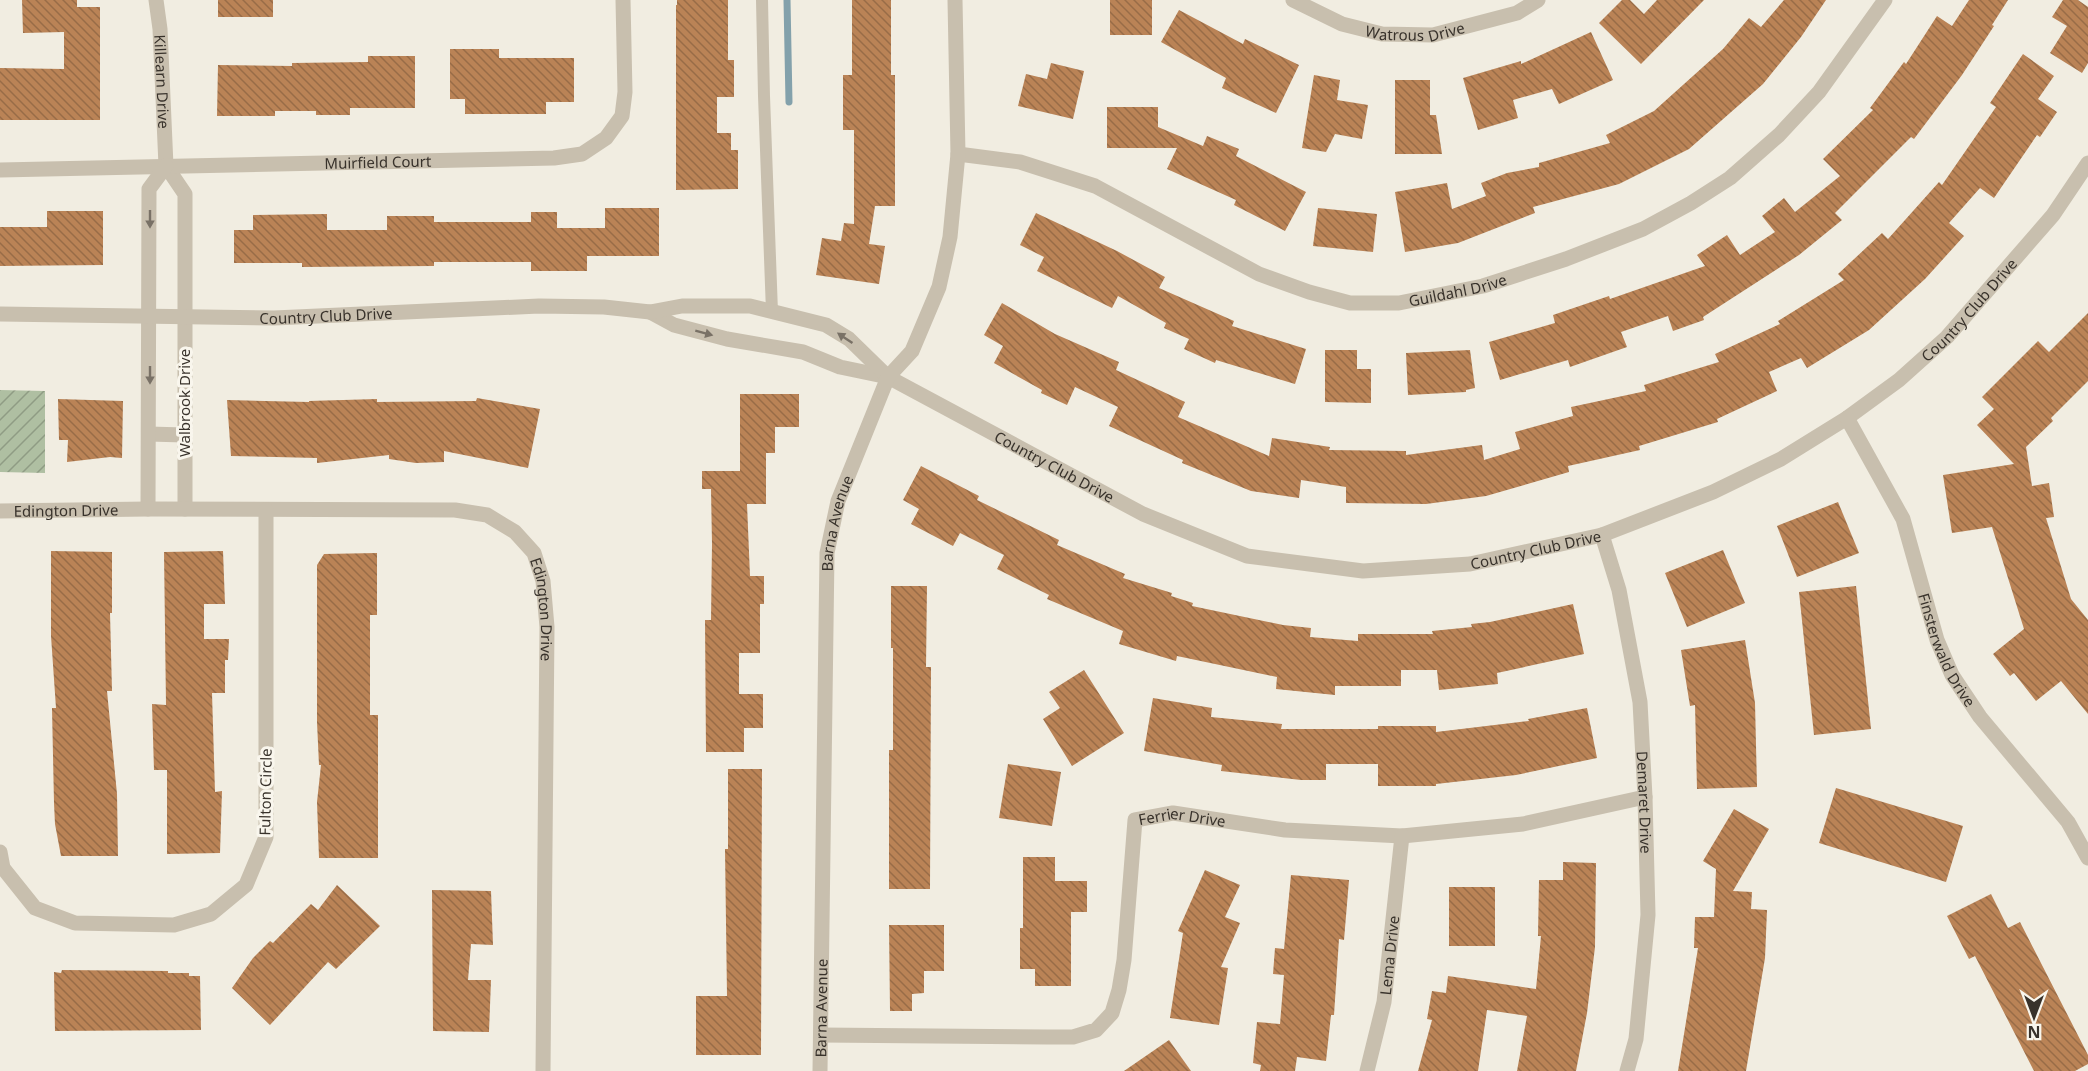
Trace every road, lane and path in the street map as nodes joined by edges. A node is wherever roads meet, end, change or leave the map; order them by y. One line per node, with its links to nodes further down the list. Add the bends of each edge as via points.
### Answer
1 (156, 0): 10 (street, Killearn Drive)
2 (623, 0): 10 (street, Muirfield Court, via 622,116 606,138 582,154 554,158)
3 (762, 0): 13 (lane)
4 (955, 0): 8 (street, Barna Avenue)
5 (1293, 0): 6 (street, Watrous Drive, via 1342,24 1382,34 1433,35 1517,13)
6 (1538, 0)
7 (1885, 0): 8 (street, Guildahl Drive, via 1819,92 1779,135 1730,178 1643,229 1566,259 1483,286 1399,303 1350,303 1308,292 1259,274 1095,186 1020,162)
8 (958, 154): 17 (street, Barna Avenue, via 950,237 939,287 912,351)
9 (2088, 163): 18 (street, Country Club Drive, via 2053,214 1947,337 1899,380)
10 (166, 166): 11 (street, Muirfield Court); 15 (street, one-way to 15, via 149,189); 16 (street, Walbrook Drive, via 185,194)
11 (0, 170)
12 (650, 312): 13 (street, Country Club Drive, via 682,306 750,306); 16 (street, Country Club Drive, via 539,306 274,318); 17 (street, Country Club Drive, one-way to 17, via 674,325 803,352 840,367)
13 (772, 312): 17 (street, Country Club Drive, one-way to 13, via 849,339 826,325)
14 (0, 314): 15 (street, Country Club Drive)
15 (149, 317): 16 (street, Country Club Drive); 19 (street, one-way to 19)
16 (184, 317): 20 (street, Walbrook Drive)
17 (888, 377): 25 (street, Country Club Drive, via 1143,514 1247,555 1363,571 1470,564); 30 (street, Barna Avenue, via 838,501 827,553)
18 (1847, 418): 25 (street, Country Club Drive, via 1781,459 1713,492); 29 (street, Finsterwald Drive, via 1903,519 1936,640 1952,675 1980,717 2068,822)
19 (149, 434): 20 (street); 21 (street)
20 (184, 435): 22 (street, Walbrook Drive)
21 (148, 509): 22 (street, Edington Drive); 24 (street, Edington Drive)
22 (185, 509): 23 (street, Edington Drive)
23 (266, 510): 28 (street, Fulton Circle, via 266,837 246,885 212,914 174,925 75,923 35,908 3,868); 31 (street, Edington Drive, via 454,510 487,515 515,532 534,553 543,581 547,627)
24 (0, 511)
25 (1602, 535): 26 (street, Demaret Drive, via 1619,590 1640,702)
26 (1645, 797): 27 (street, Ferrier Drive, via 1523,824); 34 (street, Demaret Drive, via 1648,915 1636,1039)
27 (1402, 836): 30 (street, Ferrier Drive, via 1285,830 1173,813 1135,820 1119,990 1112,1013 1096,1030 1047,1037); 33 (street, Lema Drive, via 1384,1002)
28 (0, 852)
29 (2088, 858)
30 (821, 1035): 32 (street, Barna Avenue)
31 (543, 1071)
32 (820, 1071)
33 (1367, 1071)
34 (1627, 1071)

